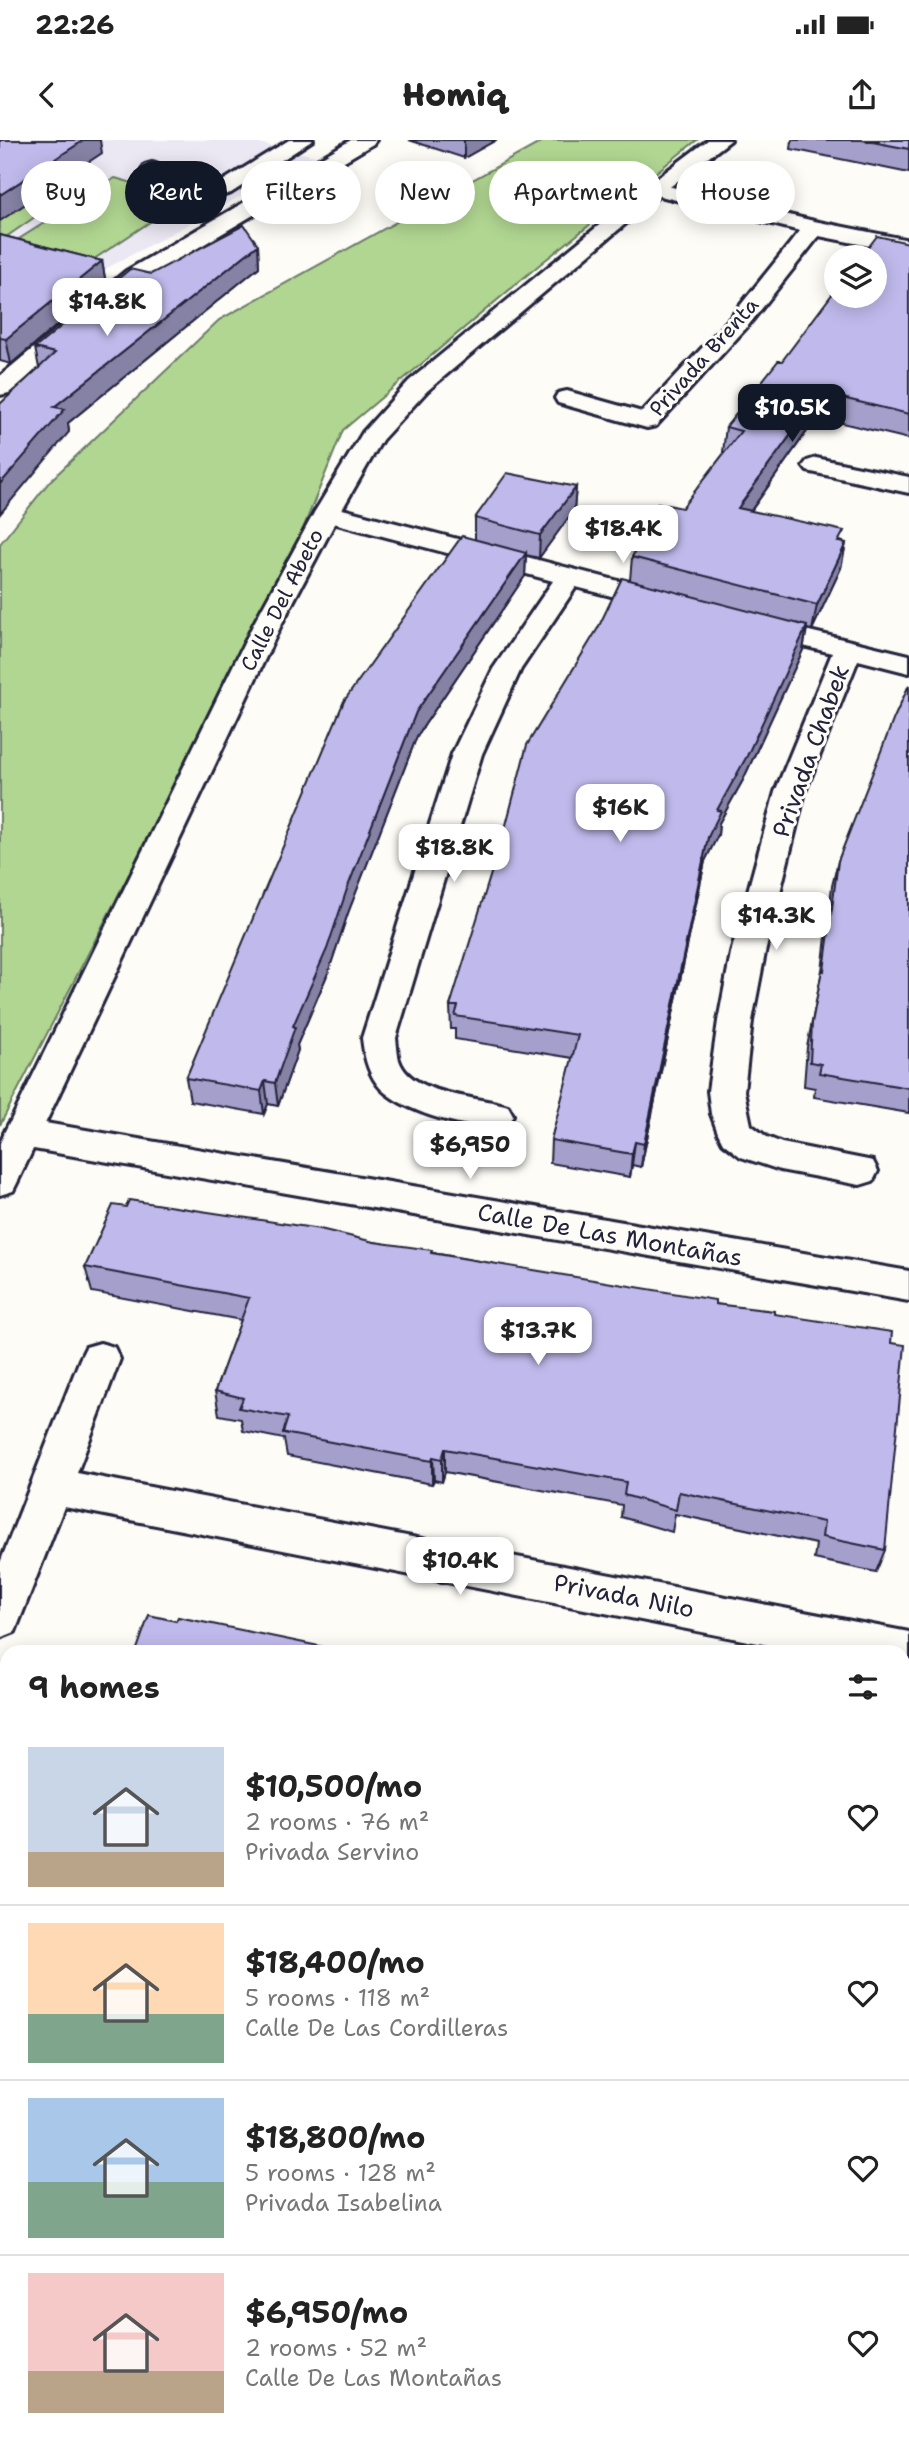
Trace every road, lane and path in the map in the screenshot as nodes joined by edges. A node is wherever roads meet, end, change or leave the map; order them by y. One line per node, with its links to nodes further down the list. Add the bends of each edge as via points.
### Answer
1 (303, 140): 6 (street)
2 (319, 140): 4 (street)
3 (721, 140): 5 (street, Calle Del Abeto)
4 (359, 144): 11 (street, via 134,276)
5 (662, 183)
6 (227, 187)
7 (662, 191): 9 (street)
8 (612, 224): 15 (street, Calle Del Abeto, via 418,386 372,437)
9 (814, 228): 10 (street); 12 (street, Privada Brenta, via 739,322 647,421)
10 (909, 247)
11 (0, 388)
12 (567, 398)
13 (816, 466): 14 (street)
14 (909, 485)
15 (327, 513): 16 (street); 22 (street, Calle Del Abeto, via 268,623)
16 (570, 576): 17 (street); 21 (street, via 507,669 467,754 379,1038 379,1057 398,1086 418,1099)
17 (689, 608)
18 (729, 618): 19 (street)
19 (847, 651): 20 (street); 23 (street, Privada Chabek, via 790,792 748,953 726,1091 736,1133 754,1147)
20 (909, 664)
21 (495, 1115)
22 (22, 1133): 24 (street, Calle Del Abeto); 25 (street, Calle De Las Montañas)
23 (860, 1171)
24 (0, 1181)
25 (909, 1286)
26 (100, 1359): 27 (street)
27 (50, 1486): 28 (street); 29 (street, Privada Nilo)
28 (0, 1618)
29 (873, 1645)

